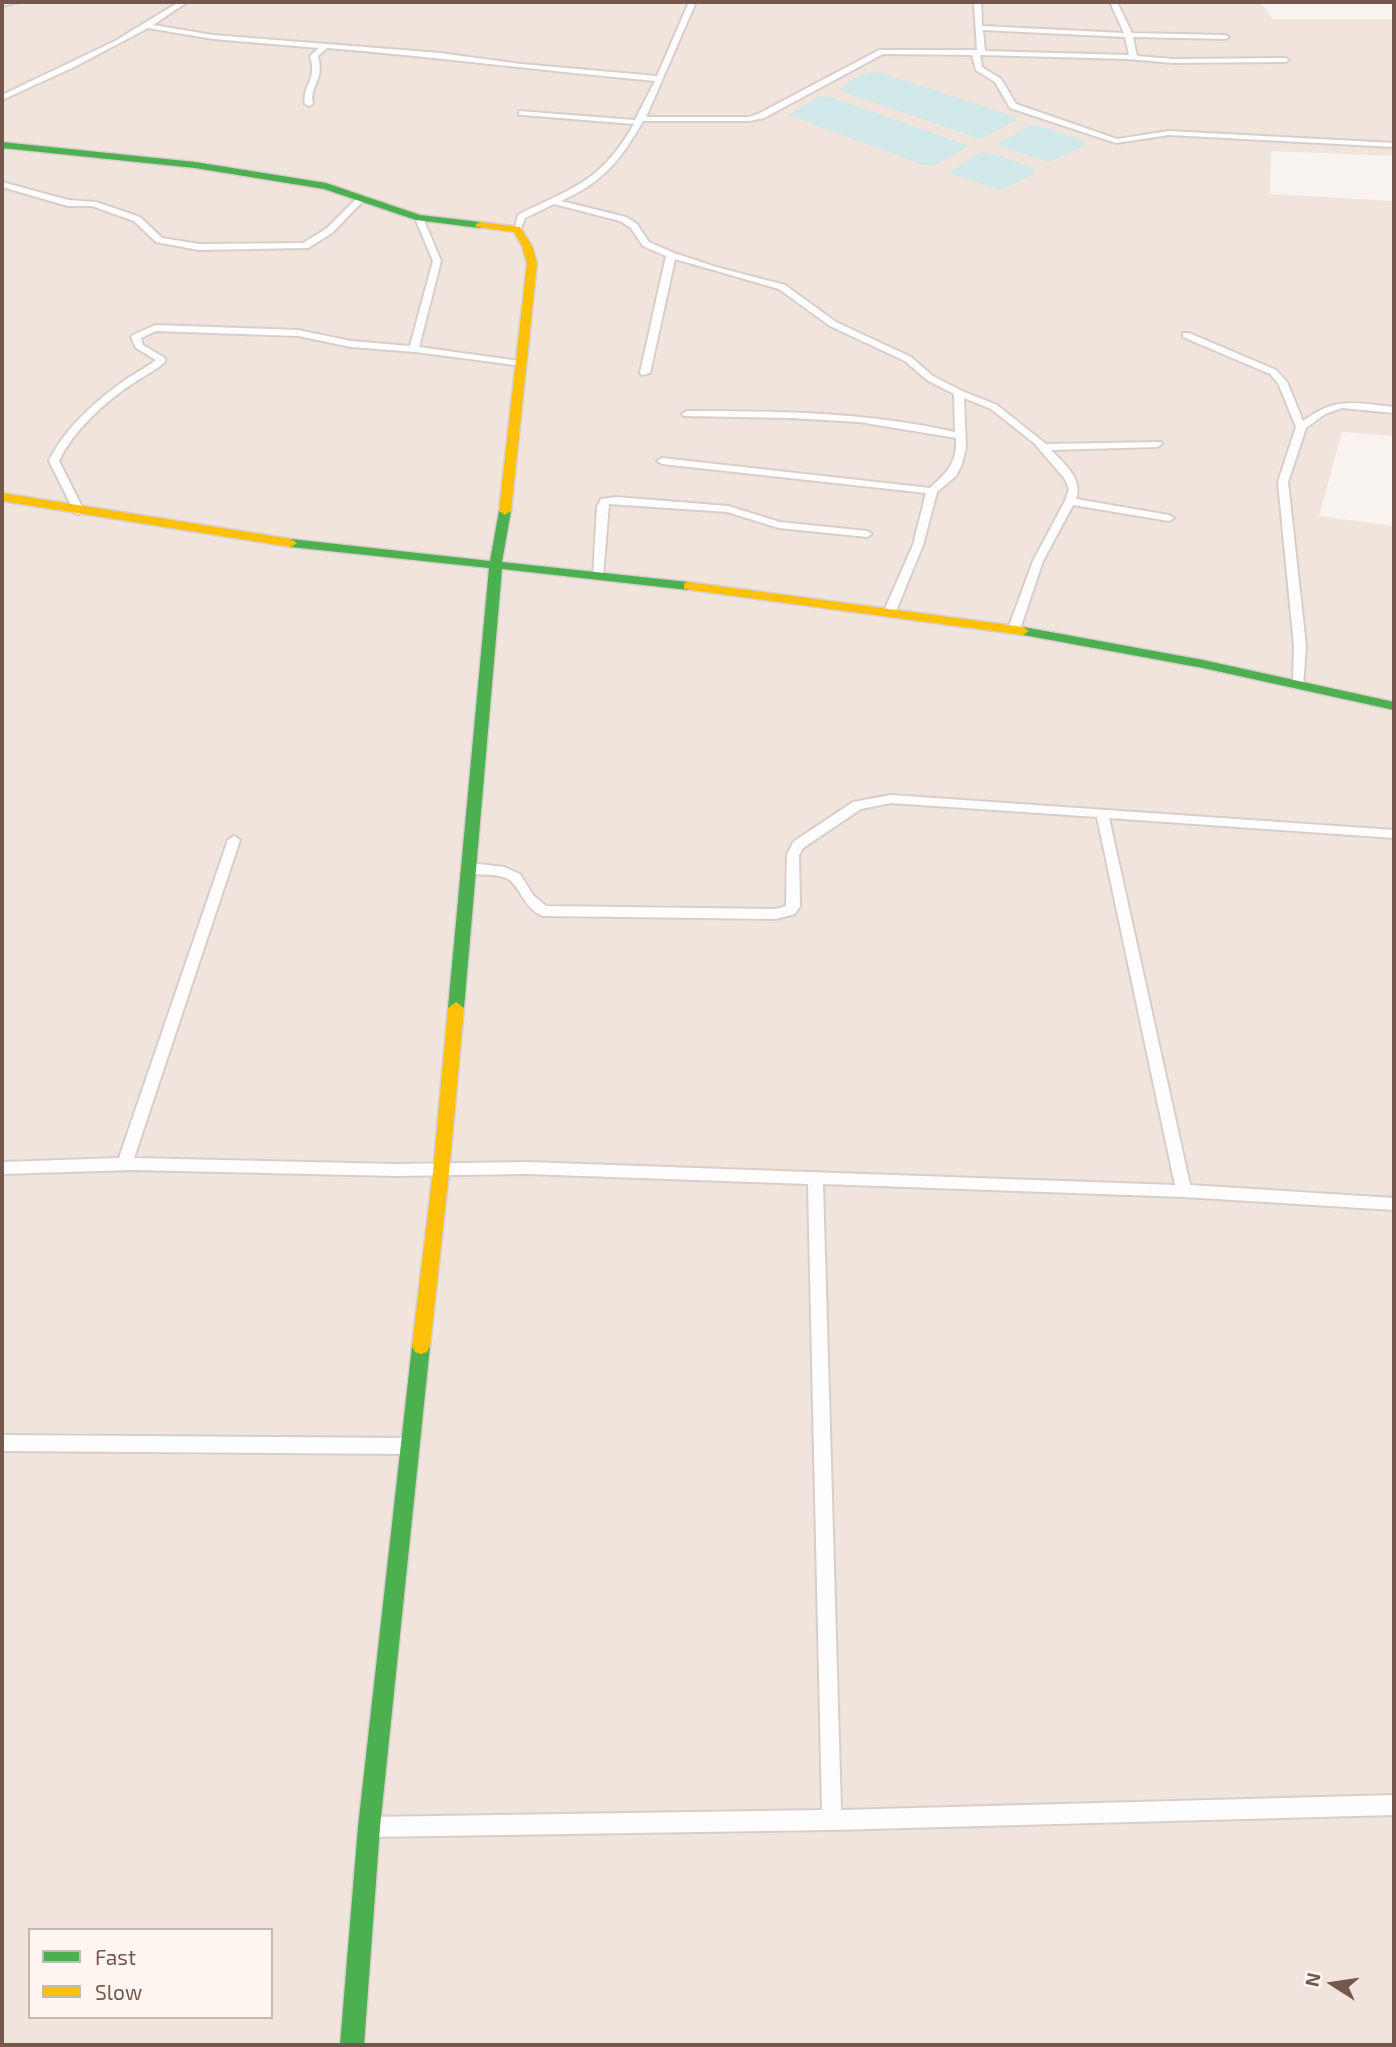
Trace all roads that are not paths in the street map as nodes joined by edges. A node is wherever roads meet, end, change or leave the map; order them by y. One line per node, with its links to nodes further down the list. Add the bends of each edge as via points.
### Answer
1 (14, 2): 6 (street)
2 (183, 2): 7 (street)
3 (693, 2): 15 (street)
4 (977, 2): 8 (street)
5 (1114, 2): 9 (street)
6 (2, 4)
7 (148, 26): 11 (street); 16 (street)
8 (979, 28): 9 (street); 12 (street)
9 (1129, 35): 10 (street); 13 (street, via 1134,55)
10 (1225, 37)
11 (324, 47): 15 (street); 17 (street, via 314,56 320,68 307,93)
12 (978, 52): 13 (street); 19 (street, via 883,52 761,116); 21 (street, via 979,68 998,81 1013,106 1115,141 1169,133)
13 (1130, 58): 14 (street)
14 (1285, 60)
15 (660, 79): 19 (street)
16 (2, 98)
17 (309, 104)
18 (522, 113): 19 (street)
19 (638, 120): 24 (street, via 614,162 601,175)
20 (2, 145): 23 (street, via 273,177 327,186)
21 (1394, 145)
22 (2, 184): 23 (street, via 93,204 137,219 159,240 200,247 305,246 329,231)
23 (360, 200): 25 (street)
24 (554, 202): 26 (street, via 521,217); 27 (street, via 623,219 646,244)
25 (419, 218): 26 (street); 29 (street, via 437,261)
26 (517, 229): 30 (street, via 532,263)
27 (671, 255): 31 (street); 32 (street, via 782,286 833,324 908,359 930,378)
28 (1186, 335): 35 (street, via 1273,372)
29 (415, 349): 30 (street); 43 (street, via 351,345 298,333 186,328 144,331 136,337 139,346 162,360 108,400 57,452 54,461)
30 (520, 364): 46 (street, via 512,464)
31 (645, 373)
32 (959, 393): 36 (street); 38 (street, via 994,407)
33 (1394, 410): 35 (street, via 1341,405)
34 (687, 414): 36 (street, via 865,421 924,426)
35 (1301, 426): 50 (street, via 1283,482 1300,646)
36 (961, 436): 40 (street, via 952,474)
37 (1157, 444): 38 (street)
38 (1043, 447): 42 (street, via 1070,478 1074,489)
39 (662, 461): 40 (street)
40 (932, 491): 48 (street, via 918,545)
41 (2, 497): 43 (street)
42 (1070, 501): 44 (street); 49 (street, via 1038,561)
43 (79, 511): 46 (street, via 359,552)
44 (1169, 518)
45 (867, 534): 47 (street, via 779,525 728,509 606,501)
46 (496, 564): 47 (street); 55 (street)
47 (598, 576): 48 (street)
48 (890, 611): 49 (street)
49 (1014, 629): 50 (street)
50 (1299, 683): 51 (street)
51 (1394, 706)
52 (1102, 813): 53 (street); 55 (street, via 891,799 857,805 798,845 793,855 793,906 776,914 543,911 515,877); 60 (street)
53 (1394, 834)
54 (234, 840): 56 (street)
55 (470, 868): 58 (street)
56 (125, 1164): 57 (street); 58 (street)
57 (2, 1168)
58 (441, 1172): 59 (street, via 527,1168); 63 (street)
59 (814, 1177): 60 (street); 65 (street)
60 (1184, 1191): 61 (street)
61 (1394, 1204)
62 (2, 1443): 63 (street)
63 (409, 1446): 66 (street)
64 (1394, 1805): 65 (street)
65 (832, 1820): 66 (street)
66 (369, 1827): 67 (street)
67 (352, 2045)

